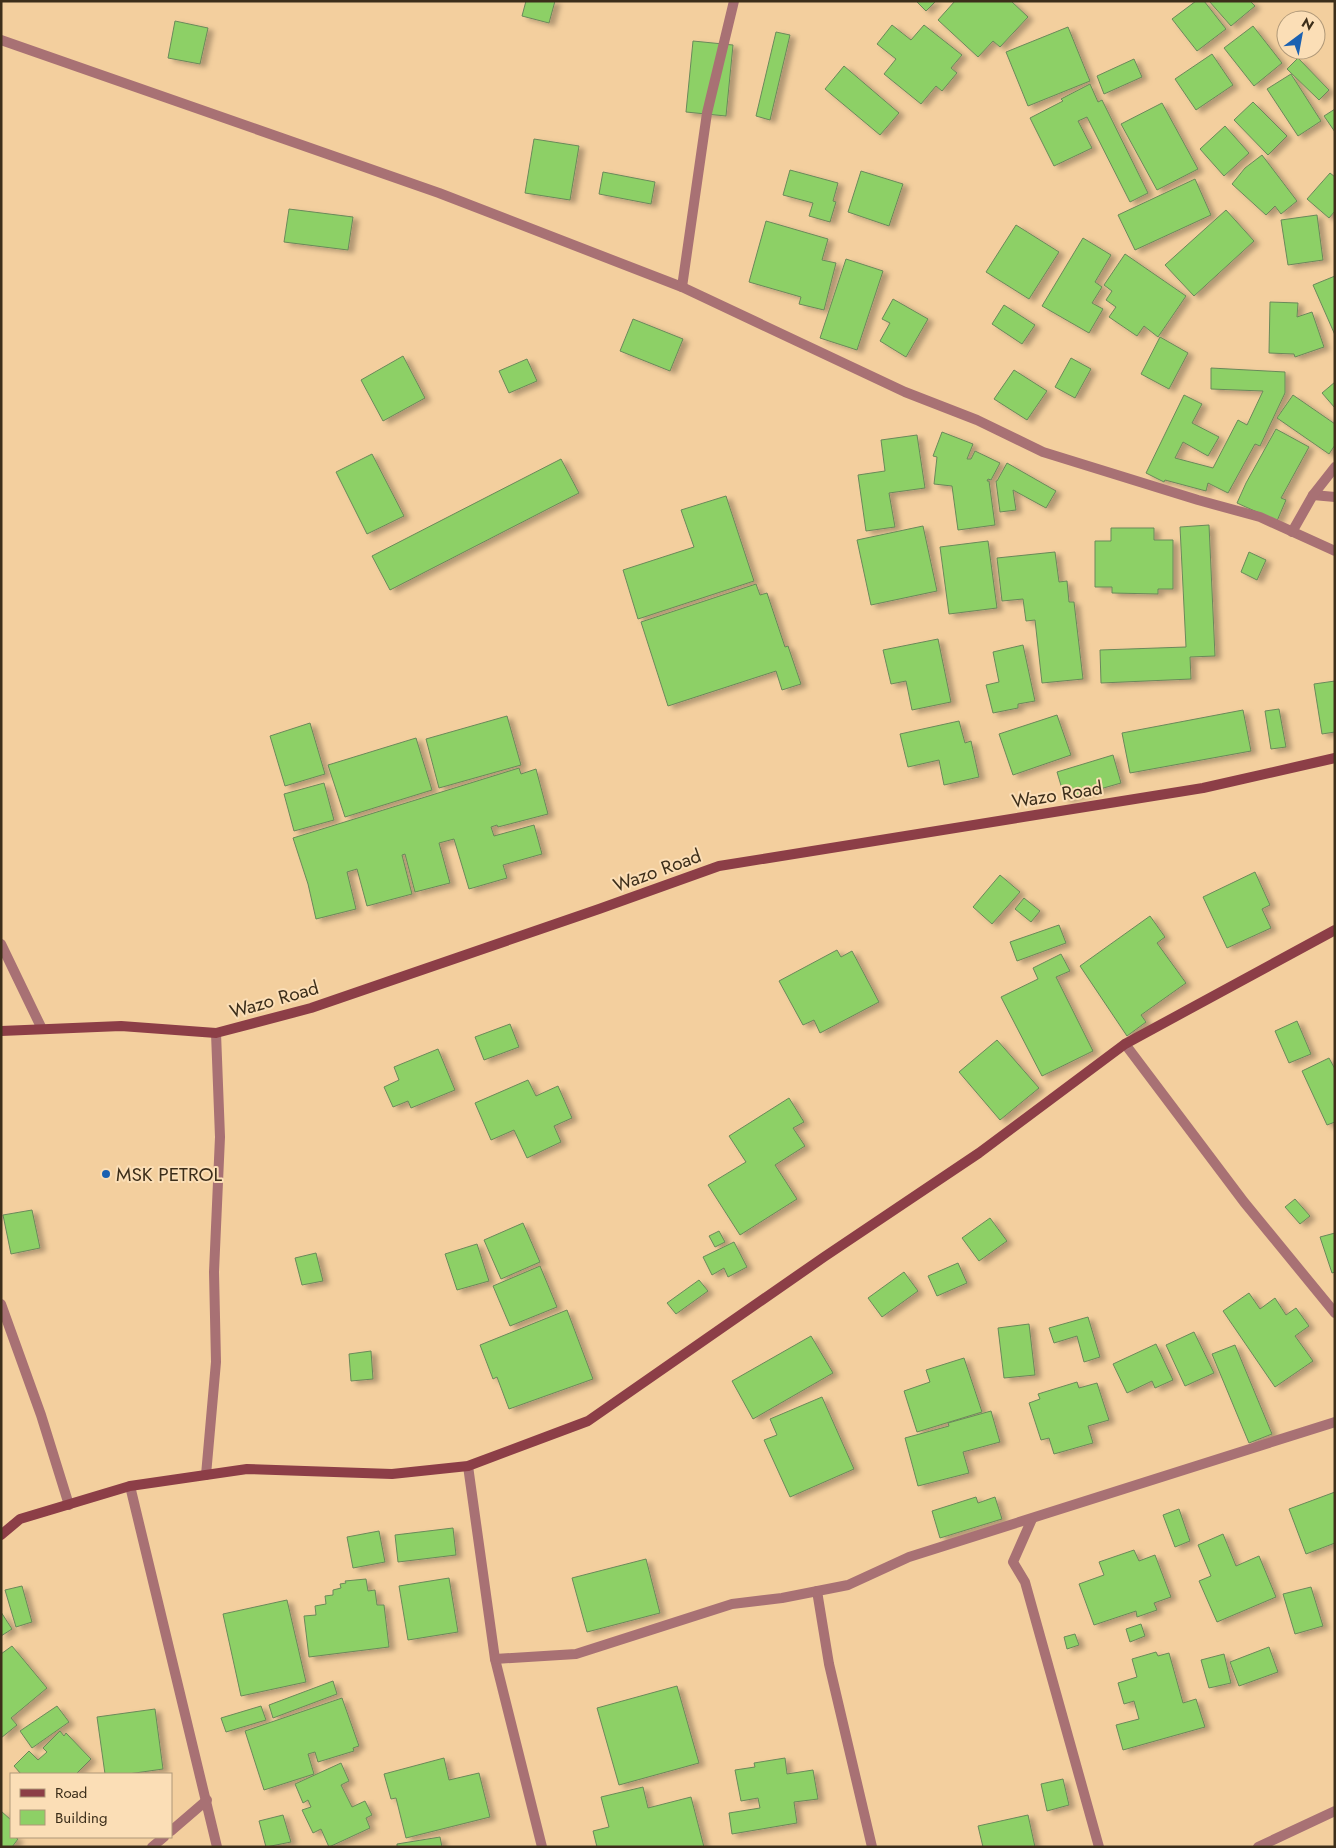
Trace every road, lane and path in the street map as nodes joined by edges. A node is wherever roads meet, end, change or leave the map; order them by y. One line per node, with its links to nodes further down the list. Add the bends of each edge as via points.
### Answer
1 (734, 1): 3 (street, via 707,113)
2 (1, 40): 3 (street, via 440,193)
3 (682, 287): 7 (street, via 904,392 978,420 1042,452 1260,517)
4 (1335, 467): 5 (street)
5 (1313, 495): 6 (street); 7 (street)
6 (1335, 497)
7 (1292, 532): 8 (street)
8 (1335, 550)
9 (1335, 758): 14 (street, Wazo Road, via 1203,788 718,866 311,1008)
10 (1335, 930): 15 (street)
11 (1, 944): 12 (street)
12 (42, 1029): 13 (street, Wazo Road); 14 (street, Wazo Road, via 121,1026)
13 (1, 1031)
14 (216, 1033): 20 (street, via 220,1137 214,1272 216,1362)
15 (1125, 1044): 17 (street, via 1244,1202); 19 (street, via 979,1153 824,1256 588,1421)
16 (1, 1304): 22 (street)
17 (1335, 1313)
18 (1335, 1422): 23 (street)
19 (468, 1466): 20 (street, via 392,1474 247,1469); 26 (street)
20 (206, 1475): 21 (street)
21 (130, 1486): 22 (street); 27 (street)
22 (69, 1505): 24 (street, via 20,1519)
23 (1032, 1519): 25 (street, via 909,1557 848,1585); 35 (street, via 1014,1562 1025,1582)
24 (1, 1535)
25 (816, 1591): 26 (street, via 732,1604 576,1654); 34 (street, via 829,1664)
26 (495, 1659): 33 (street)
27 (207, 1800): 29 (street); 32 (street)
28 (1335, 1811): 36 (street)
29 (172, 1830)
30 (163, 1838): 31 (street)
31 (152, 1847)
32 (217, 1847)
33 (542, 1847)
34 (872, 1847)
35 (1099, 1847)
36 (1258, 1847)

